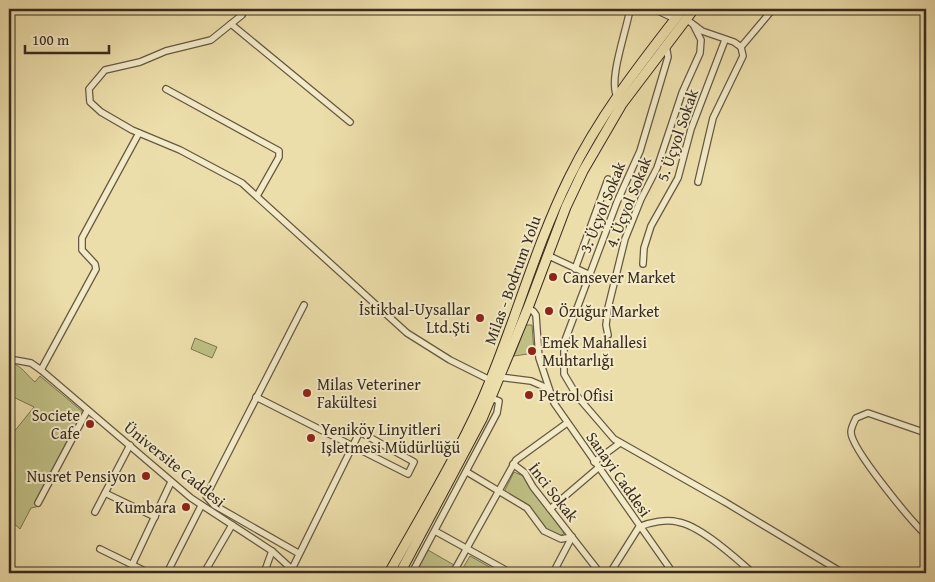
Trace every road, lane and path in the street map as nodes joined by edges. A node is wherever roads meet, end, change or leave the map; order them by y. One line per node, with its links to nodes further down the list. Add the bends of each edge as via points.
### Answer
1 (630, 9): 15 (street, via 616,75 614,89)
2 (654, 9): 7 (street)
3 (683, 9): 7 (highway, Milas - Bodrum Yolu)
4 (694, 9): 8 (highway, Milas - Bodrum Yolu)
5 (773, 9): 13 (street)
6 (242, 15): 9 (street)
7 (675, 19): 15 (highway, Milas - Bodrum Yolu)
8 (686, 19): 10 (street); 12 (highway, Milas - Bodrum Yolu)
9 (231, 24): 16 (street); 17 (street, via 211,40 109,68 97,77 88,89 90,102)
10 (694, 26): 11 (street); 27 (street, 4. Üçyol Sokak, via 701,40 700,53 682,93 657,168 625,239 608,308)
11 (725, 40): 13 (street); 22 (street, 5. Üçyol Sokak, via 691,129 678,178 647,236)
12 (666, 45): 21 (highway, Milas - Bodrum Yolu, via 622,104 596,146 573,190); 24 (street, 3. Üçyol Sokak, via 668,57 640,151)
13 (741, 48): 19 (street, via 742,56 713,118)
14 (166, 88): 20 (street, via 279,151 279,157)
15 (617, 96): 30 (highway, Milas - Bodrum Yolu, via 583,151 560,198)
16 (350, 122)
17 (139, 134): 20 (street, via 169,144 212,166); 29 (street, via 82,238 82,250 96,269)
18 (608, 178): 23 (street)
19 (698, 182)
20 (257, 196): 30 (street, via 407,333 450,360)
21 (547, 255): 23 (street); 26 (highway, Milas - Bodrum Yolu)
22 (643, 264)
23 (575, 268): 24 (street)
24 (590, 275): 39 (street, 3. Üçyol Sokak, via 563,347 566,379 602,427)
25 (304, 305): 32 (street)
26 (528, 308): 30 (highway, Milas - Bodrum Yolu); 31 (street, Sanayi Caddesi, via 536,315 538,348)
27 (608, 335)
28 (9, 359): 29 (street, Üniversite Caddesi, via 31,363)
29 (41, 370): 34 (street, Üniversite Caddesi)
30 (494, 379): 31 (street, via 531,381); 33 (highway, Milas - Bodrum Yolu); 70 (highway, Milas - Bodrum Yolu)
31 (547, 388): 35 (street, Sanayi Caddesi)
32 (256, 397): 41 (street); 62 (street, via 207,498 221,510)
33 (491, 398): 45 (street, via 499,401 499,408); 71 (highway, Milas - Bodrum Yolu, via 459,465)
34 (88, 411): 40 (street, Üniversite Caddesi); 49 (street)
35 (567, 423): 42 (street, Sanayi Caddesi); 43 (street, via 524,452)
36 (364, 425): 37 (street)
37 (360, 432): 41 (street); 41 (street, via 414,462 408,474)
38 (926, 433): 57 (street, via 868,413 856,418 851,432 854,443 891,496 910,521)
39 (620, 443): 42 (street); 80 (street)
40 (130, 445): 46 (street, Üniversite Caddesi); 48 (street)
41 (353, 447): 62 (street)
42 (594, 462): 44 (street, Sanayi Caddesi)
43 (513, 464): 47 (street); 51 (street, İnci Sokak, via 528,477)
44 (598, 468): 51 (street); 55 (street, Sanayi Caddesi)
45 (468, 472): 47 (street, İnci Sokak); 56 (street)
46 (171, 482): 50 (street, Üniversite Caddesi); 53 (street)
47 (498, 491): 58 (street, İnci Sokak, via 529,510 544,531 561,539); 60 (street)
48 (105, 493): 52 (street); 53 (street)
49 (38, 503)
50 (201, 506): 54 (street, Üniversite Caddesi); 67 (street)
51 (550, 509): 58 (street, İnci Sokak)
52 (95, 512)
53 (155, 517): 63 (street)
54 (232, 526): 61 (street, Üniversite Caddesi); 68 (street)
55 (639, 526): 77 (street); 78 (street, Sanayi Caddesi); 79 (street, via 673,521 682,523)
56 (435, 531): 60 (street); 72 (street)
57 (926, 535)
58 (572, 538): 75 (street); 76 (street, İnci Sokak)
59 (100, 549): 63 (street)
60 (467, 549): 64 (street); 73 (street)
61 (272, 551): 65 (street, Üniversite Caddesi); 69 (street)
62 (298, 553): 65 (street)
63 (132, 565): 66 (street)
64 (499, 570): 74 (street)
65 (292, 572)
66 (149, 573)
67 (166, 573)
68 (204, 573)
69 (264, 573)
70 (389, 573)
71 (400, 573)
72 (412, 573)
73 (454, 573)
74 (511, 573)
75 (553, 573)
76 (600, 573)
77 (610, 573)
78 (674, 573)
79 (753, 573)
80 (843, 573)

